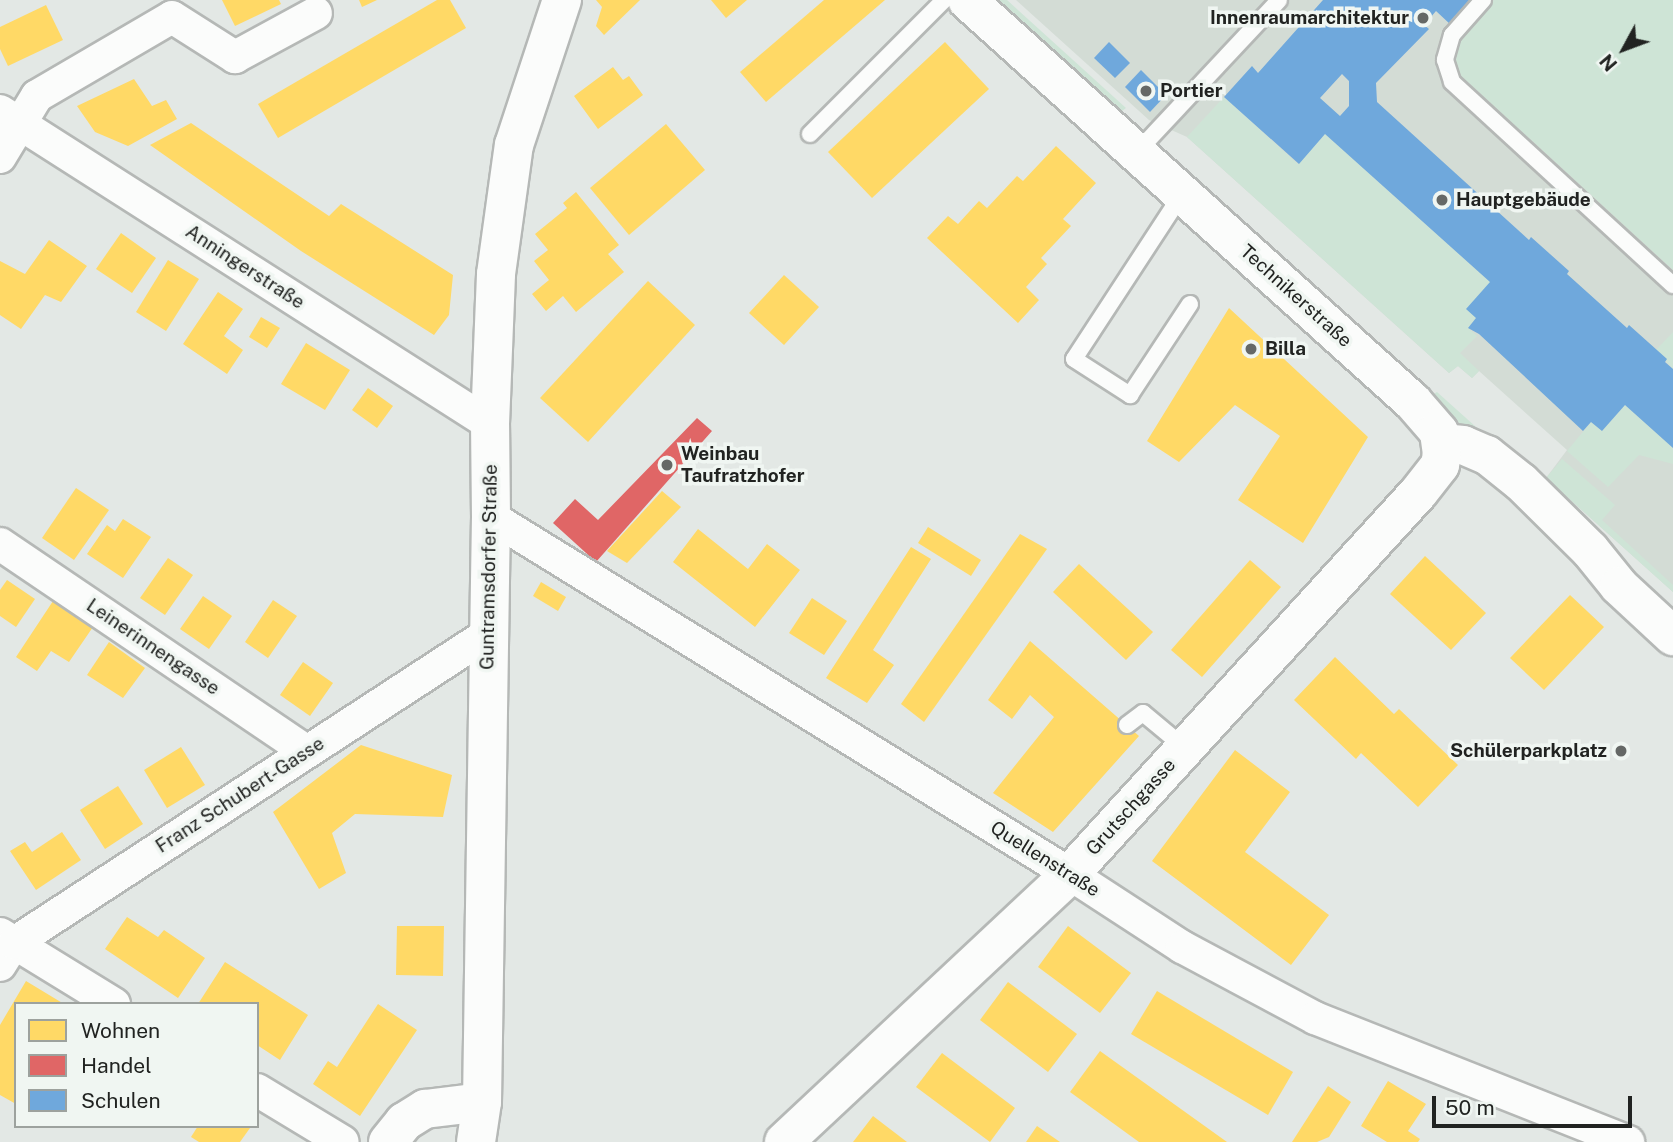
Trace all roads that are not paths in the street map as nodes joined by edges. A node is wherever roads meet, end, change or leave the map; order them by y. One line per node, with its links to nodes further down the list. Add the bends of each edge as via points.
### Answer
1 (562, 0): 14 (street, Guntramsdorfer Straße, via 514,145 495,274)
2 (944, 0): 8 (lane)
3 (967, 0): 9 (street, Technikerstraße)
4 (1279, 0): 9 (lane)
5 (1483, 0): 12 (lane, via 1451,35 1445,60 1452,82)
6 (316, 13): 7 (street, via 235,57 172,17 37,96)
7 (10, 117): 10 (street); 14 (street, Anningerstraße)
8 (810, 134)
9 (1136, 153): 11 (street, Technikerstraße)
10 (0, 157)
11 (1182, 194): 13 (lane, via 1074,359 1130,395); 15 (street, Technikerstraße, via 1432,421)
12 (1673, 285)
13 (1190, 304)
14 (490, 424): 16 (street, Guntramsdorfer Straße)
15 (1441, 454): 19 (street, via 1463,445 1487,455 1521,482); 21 (street, Grutschgasse)
16 (491, 517): 18 (street, Guntramsdorfer Straße); 23 (street, Quellenstraße)
17 (0, 544): 22 (street, Leinerinnengasse)
18 (488, 634): 22 (street, Franz Schubert-Gasse); 27 (street, Guntramsdorfer Straße)
19 (1673, 636)
20 (1127, 726): 21 (lane, via 1143,713)
21 (1185, 748): 23 (street, Grutschgasse)
22 (306, 751): 24 (street, Franz Schubert-Gasse)
23 (1070, 874): 31 (street, Grutschgasse); 32 (street, Quellenstraße, via 1182,947 1315,1018)
24 (5, 947): 25 (street)
25 (110, 1002)
26 (259, 1091): 28 (street)
27 (482, 1102): 29 (street, via 425,1109 404,1122); 30 (street, Guntramsdorfer Straße)
28 (343, 1142)
29 (388, 1142)
30 (476, 1142)
31 (784, 1142)
32 (1628, 1142)

